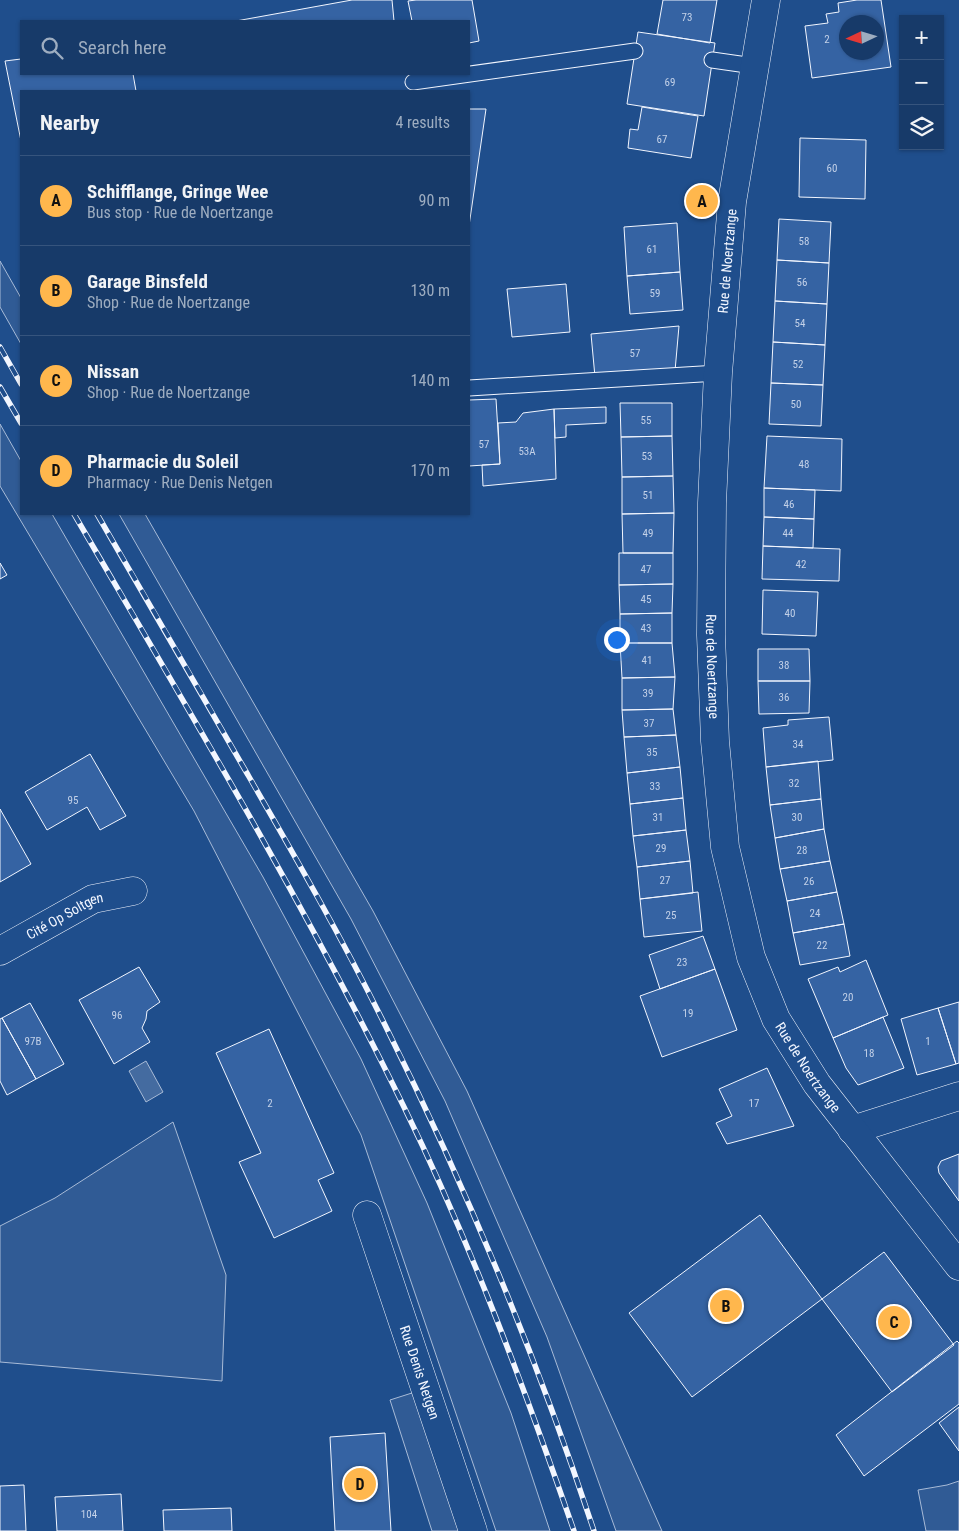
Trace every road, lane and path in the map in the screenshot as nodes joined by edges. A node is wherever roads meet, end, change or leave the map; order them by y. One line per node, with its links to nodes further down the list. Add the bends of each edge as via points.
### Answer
1 (766, 0): 4 (main road, Rue de Noertzange)
2 (635, 50): 5 (lane)
3 (712, 60): 4 (lane)
4 (754, 66): 8 (main road, Rue de Noertzange, via 732,202)
5 (470, 74)
6 (462, 75): 7 (lane)
7 (413, 82)
8 (718, 373): 9 (lane); 13 (main road, Rue de Noertzange, via 710,635 725,847 751,957 776,1019 817,1084)
9 (470, 388)
10 (133, 891): 11 (main road, Cité Op Soltgen, via 93,899)
11 (0, 951)
12 (959, 1096): 13 (main road)
13 (852, 1130): 15 (main road, Rue de Noertzange)
14 (367, 1215): 16 (main road, Rue Denis Netgen)
15 (959, 1266)
16 (472, 1531)

